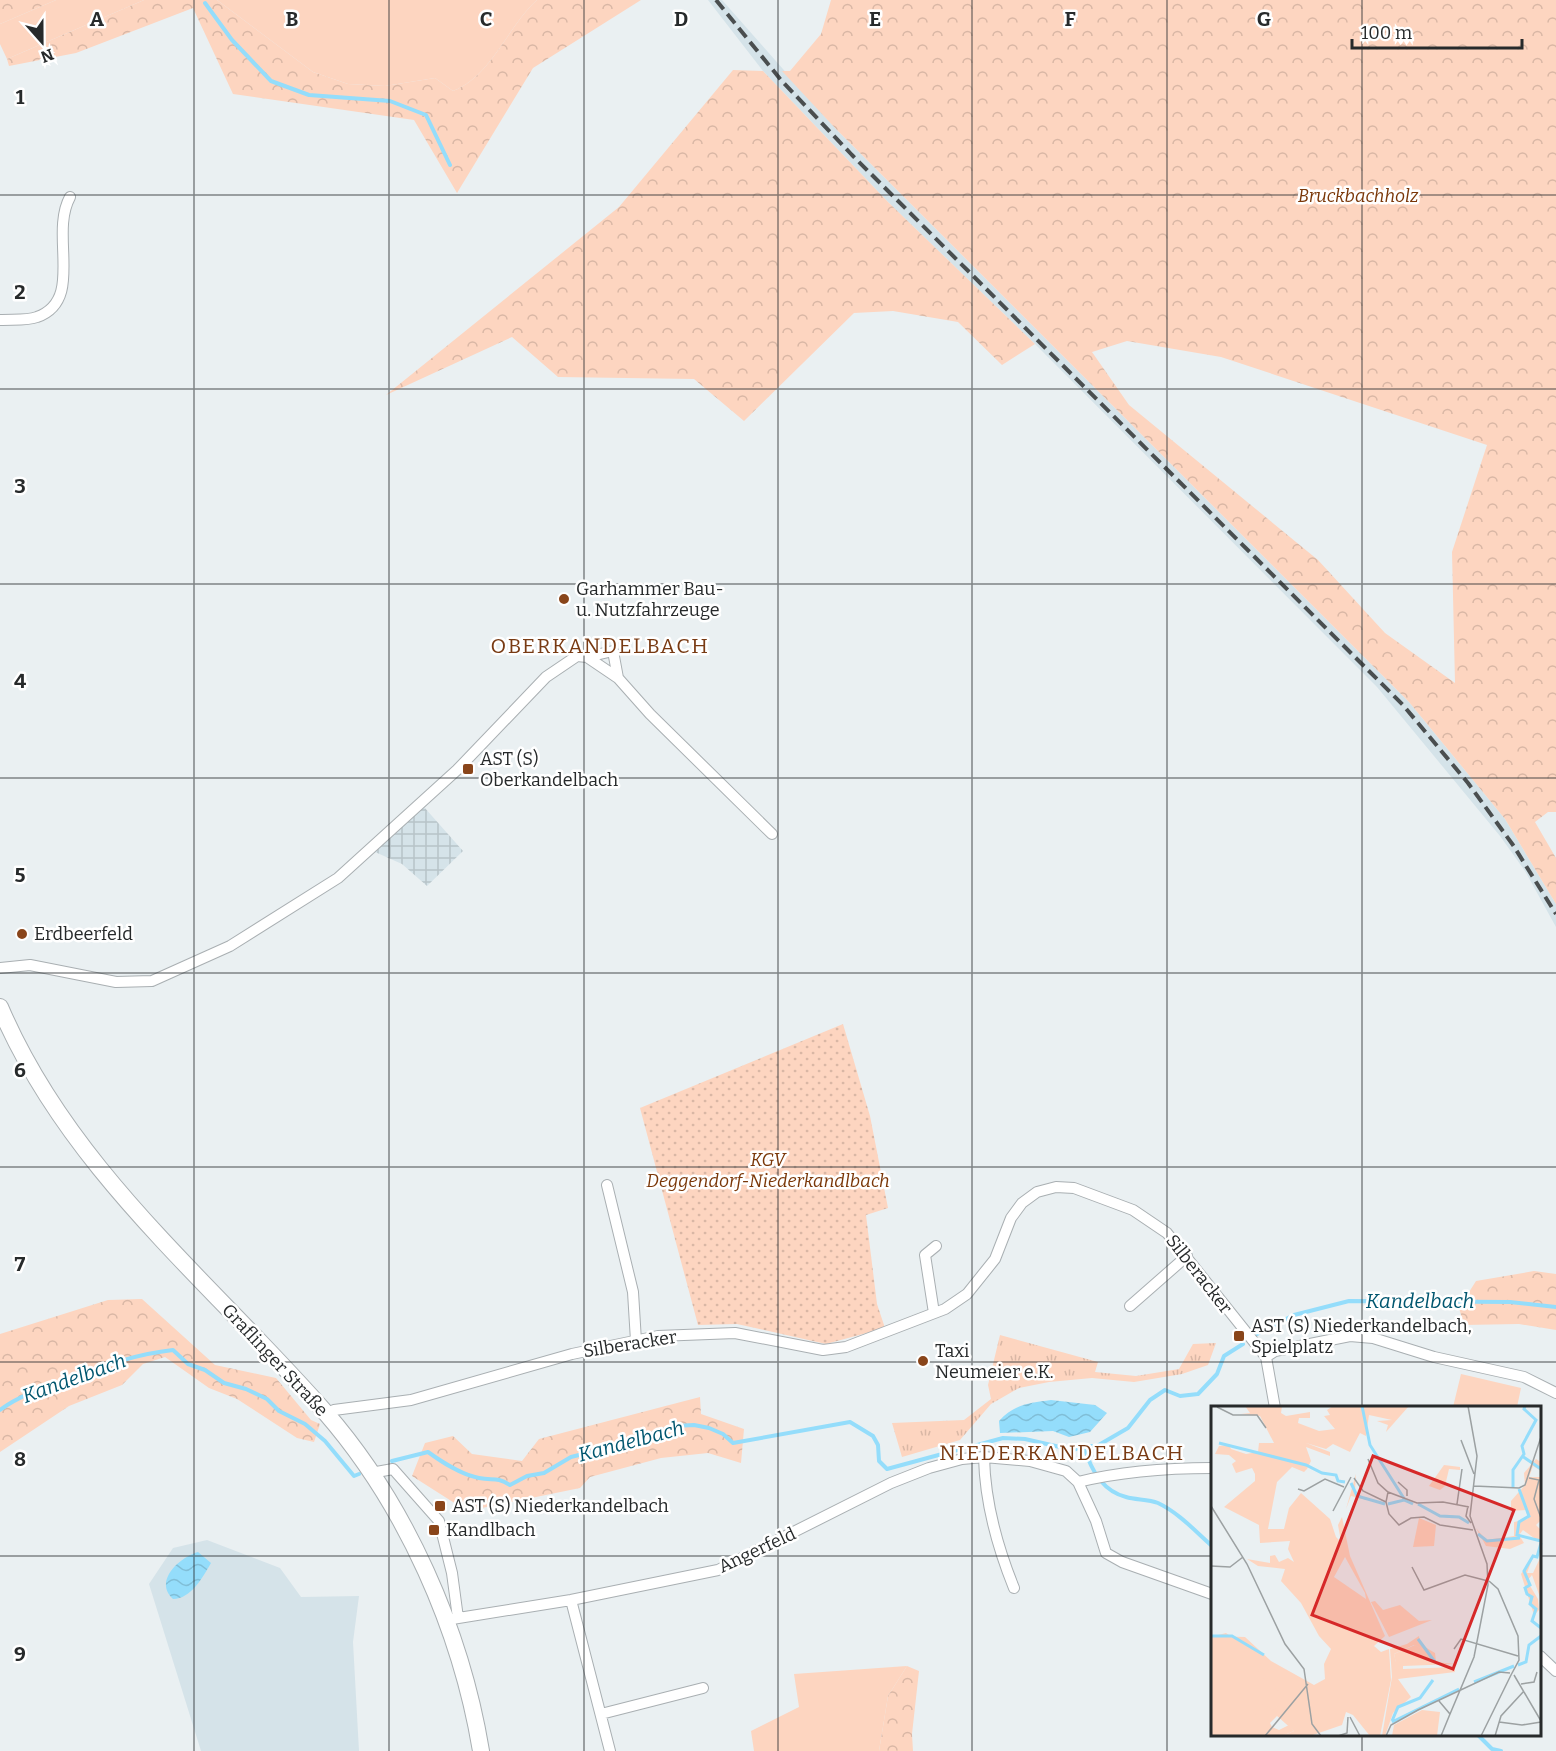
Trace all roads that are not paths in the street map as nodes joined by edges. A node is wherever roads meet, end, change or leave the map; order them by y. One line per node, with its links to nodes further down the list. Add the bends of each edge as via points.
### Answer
1 (70, 197): 2 (street, via 60,229 64,287 60,298 36,318)
2 (0, 320)
3 (587, 657): 4 (street); 4 (street, via 613,651); 6 (street, via 577,656 546,677 458,770 338,878 230,946 152,981 116,982 30,965)
4 (618, 678): 5 (street)
5 (771, 834)
6 (0, 968)
7 (0, 1007): 17 (main road, Graflinger Straße, via 26,1060 75,1139 112,1184)
8 (607, 1185): 13 (street, via 633,1292)
9 (936, 1246): 12 (street, via 925,1255)
10 (1187, 1256): 11 (street); 12 (street, Silberacker, via 1167,1233 1133,1210 1074,1188 1056,1187 1037,1192 1022,1203 982,1279 967,1294); 14 (street, Silberacker)
11 (1130, 1306)
12 (934, 1313): 13 (street, Silberacker, via 846,1347 823,1350 735,1333 658,1336)
13 (636, 1341): 17 (street, Silberacker, via 572,1354 411,1400)
14 (1266, 1357): 15 (street, via 1275,1351 1350,1336 1372,1338 1524,1377); 16 (street, Silberacker)
15 (1556, 1393)
16 (1275, 1406)
17 (326, 1414): 20 (main road, Graflinger Straße)
18 (984, 1457): 21 (street, Angerfeld, via 1030,1461 1066,1471); 22 (street, via 985,1489 1005,1569); 24 (street, Angerfeld, via 962,1459 920,1472 718,1570)
19 (1211, 1468): 21 (street, via 1124,1471)
20 (371, 1473): 25 (main road, Graflinger Straße); 25 (street, via 393,1469 439,1521 452,1572)
21 (1078, 1482): 23 (street, via 1106,1553)
22 (1014, 1588)
23 (1211, 1594)
24 (571, 1600): 25 (street, Angerfeld); 29 (street)
25 (452, 1619): 30 (main road, Graflinger Straße)
26 (1541, 1658): 27 (street)
27 (1556, 1671)
28 (703, 1688): 29 (street)
29 (601, 1714): 31 (street)
30 (481, 1751)
31 (610, 1751)

